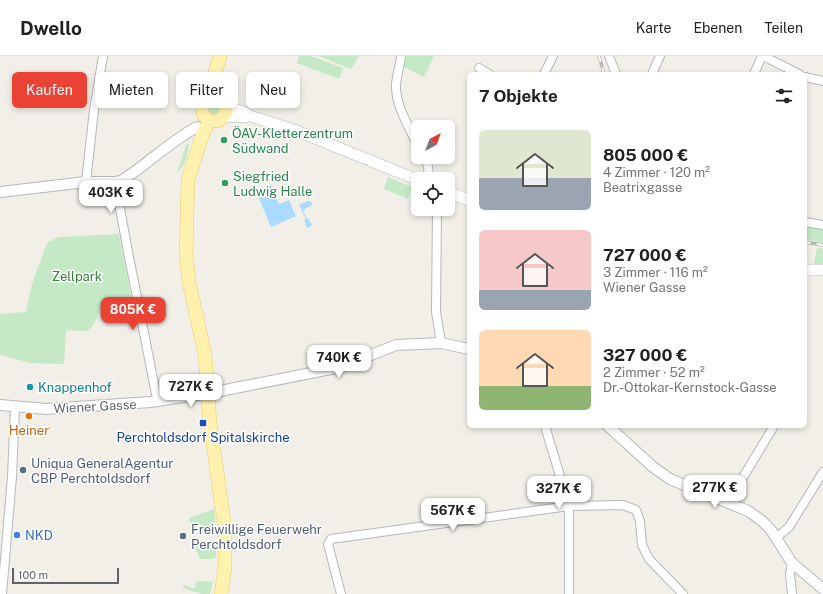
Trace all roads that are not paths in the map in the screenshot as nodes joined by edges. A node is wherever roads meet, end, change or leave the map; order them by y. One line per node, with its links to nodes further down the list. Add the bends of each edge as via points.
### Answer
1 (103, 56): 26 (street)
2 (401, 56): 23 (street, via 396,84 397,94)
3 (553, 56): 11 (street)
4 (609, 56): 12 (street)
5 (660, 56): 13 (street)
6 (762, 56): 14 (street); 15 (street)
7 (219, 60): 9 (main road)
8 (478, 68): 10 (street)
9 (215, 72)
10 (485, 72)
11 (545, 72)
12 (615, 72)
13 (653, 72)
14 (755, 72)
15 (795, 72)
16 (807, 77): 17 (street)
17 (823, 81)
18 (202, 108): 21 (main road)
19 (219, 108): 21 (main road, via 217,121)
20 (228, 108): 25 (main road, via 297,131)
21 (206, 118): 22 (main road); 24 (main road)
22 (197, 127): 24 (main road, via 190,150); 27 (street, via 174,141 126,178)
23 (411, 132)
24 (189, 174): 38 (main road, via 186,254 205,355)
25 (411, 177)
26 (86, 182): 27 (street); 28 (street)
27 (116, 182): 39 (street)
28 (0, 192)
29 (455, 195): 30 (main road)
30 (467, 199)
31 (437, 216): 36 (street, via 436,312)
32 (807, 222): 33 (street)
33 (823, 225)
34 (807, 270): 35 (main road)
35 (823, 270)
36 (441, 343): 37 (street, Wiener Gasse); 38 (street, Wiener Gasse, via 396,345 341,367)
37 (467, 349)
38 (208, 394): 39 (street, Wiener Gasse); 54 (main road, via 225,529)
39 (159, 401): 41 (street, Wiener Gasse, via 46,408)
40 (0, 405): 41 (street, Wiener Gasse)
41 (15, 407): 53 (street)
42 (546, 428): 47 (street)
43 (610, 428): 46 (street, via 670,479)
44 (773, 428): 46 (street)
45 (823, 472): 48 (street, via 789,527)
46 (728, 502): 48 (street, via 756,516 767,525)
47 (569, 506): 55 (street, via 330,540 328,544); 56 (street); 57 (street, via 623,505 636,510 640,521 642,545 649,559)
48 (776, 538): 49 (street)
49 (792, 563): 50 (street); 52 (street)
50 (801, 571): 51 (street); 52 (street)
51 (823, 589)
52 (792, 591)
53 (2, 594)
54 (221, 594)
55 (341, 594)
56 (569, 594)
57 (683, 594)

